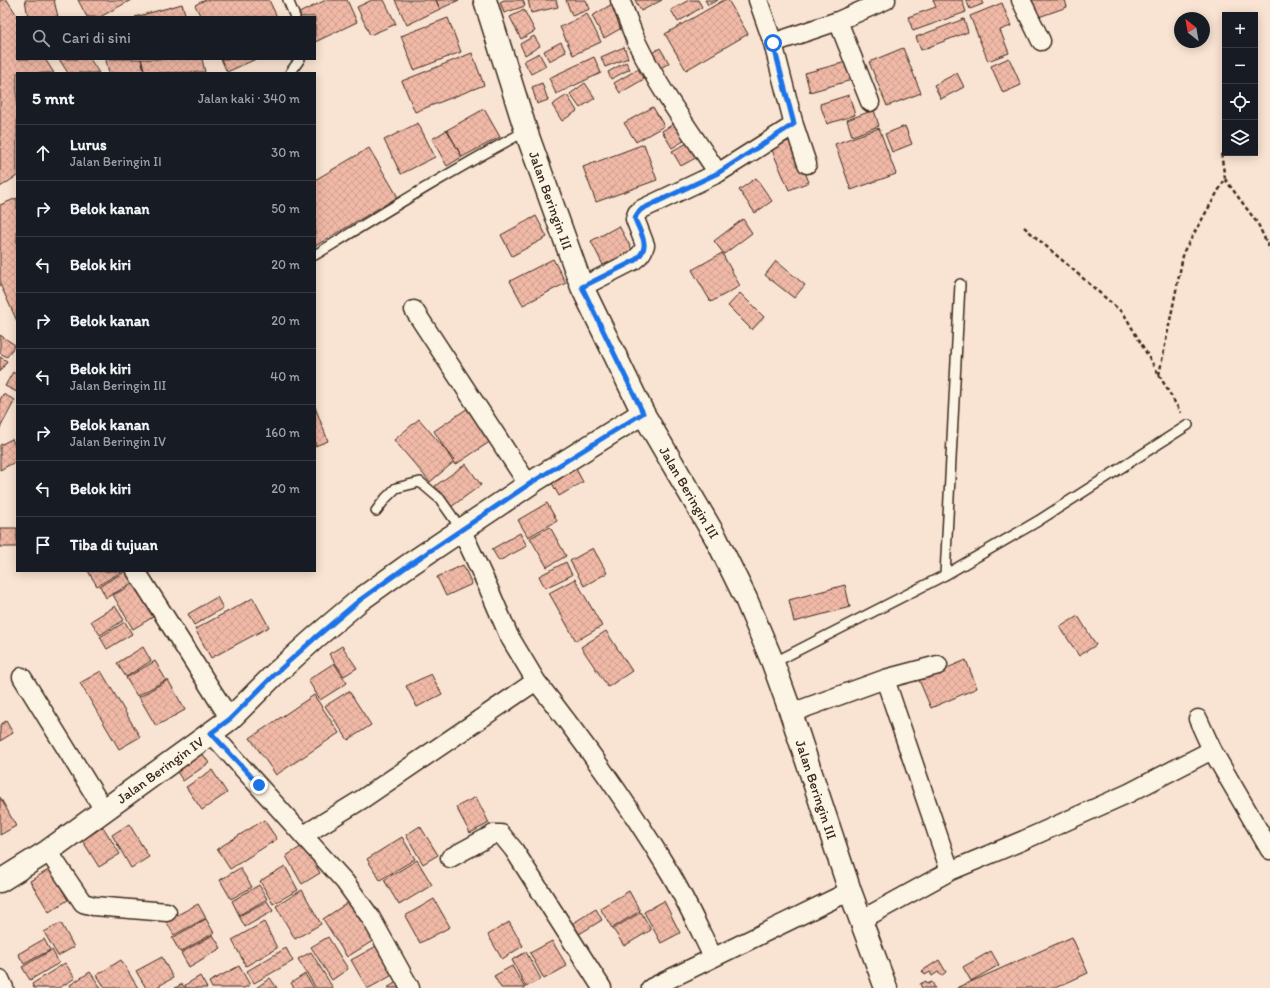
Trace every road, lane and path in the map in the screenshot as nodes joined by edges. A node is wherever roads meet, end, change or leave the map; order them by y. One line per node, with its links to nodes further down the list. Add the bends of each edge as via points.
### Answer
1 (288, 0): 7 (lane)
2 (485, 0): 15 (street, Jalan Beringin III)
3 (620, 0): 18 (street, via 637,42 671,104)
4 (758, 0): 10 (street)
5 (886, 0): 8 (street)
6 (1021, 0): 9 (street)
7 (295, 16)
8 (838, 21): 10 (street); 13 (street)
9 (1041, 41)
10 (773, 43): 14 (street)
11 (299, 60): 12 (lane)
12 (291, 72)
13 (870, 102)
14 (794, 124): 17 (street); 18 (street)
15 (526, 131): 22 (lane, via 423,188); 24 (street, Jalan Beringin III)
16 (1221, 152): 19 (path)
17 (807, 164)
18 (718, 173): 24 (street, via 637,213 635,219 645,245 640,256)
19 (1225, 179): 21 (path, via 1258,224); 26 (path, via 1184,251)
20 (1024, 227): 26 (path, via 1124,314)
21 (1270, 250)
22 (316, 254)
23 (960, 284): 33 (lane)
24 (582, 287): 27 (street, Jalan Beringin III)
25 (414, 310): 29 (street)
26 (1159, 375): 28 (path)
27 (643, 413): 29 (street, Jalan Beringin IV); 34 (street, Jalan Beringin III, via 716,538)
28 (1188, 425): 33 (lane, via 1038,521)
29 (528, 484): 31 (street, Jalan Beringin IV)
30 (376, 511): 31 (lane, via 396,488 420,482 440,499)
31 (461, 530): 38 (street, via 509,636); 40 (street, Jalan Beringin IV, via 349,610 274,675)
32 (137, 572): 40 (street)
33 (945, 575): 34 (lane)
34 (773, 663): 39 (street, Jalan Beringin III)
35 (938, 665): 37 (street)
36 (22, 677): 44 (street)
37 (885, 679): 39 (street); 49 (street)
38 (536, 681): 45 (street, via 364,798); 54 (street, via 625,802 670,874)
39 (791, 713): 51 (street, Jalan Beringin III)
40 (230, 719): 42 (street, Jalan Beringin IV)
41 (1198, 719): 43 (street)
42 (211, 733): 44 (street, Jalan Beringin IV); 45 (street)
43 (1212, 750): 46 (street); 49 (street, via 1128,793)
44 (104, 810): 47 (street, Jalan Beringin IV)
45 (304, 835): 57 (street, via 358,899)
46 (1270, 850)
47 (48, 851): 50 (street, Jalan Beringin IV); 52 (street, via 83,903)
48 (450, 858): 58 (street, via 494,834 501,834 514,850)
49 (950, 871): 53 (street)
50 (0, 881)
51 (850, 891): 53 (street, Jalan Beringin III); 54 (street)
52 (167, 912)
53 (861, 920): 60 (street, Jalan Beringin III)
54 (713, 957): 59 (street)
55 (0, 979): 56 (street)
56 (4, 988)
57 (410, 988)
58 (602, 988)
59 (651, 988)
60 (886, 988)

